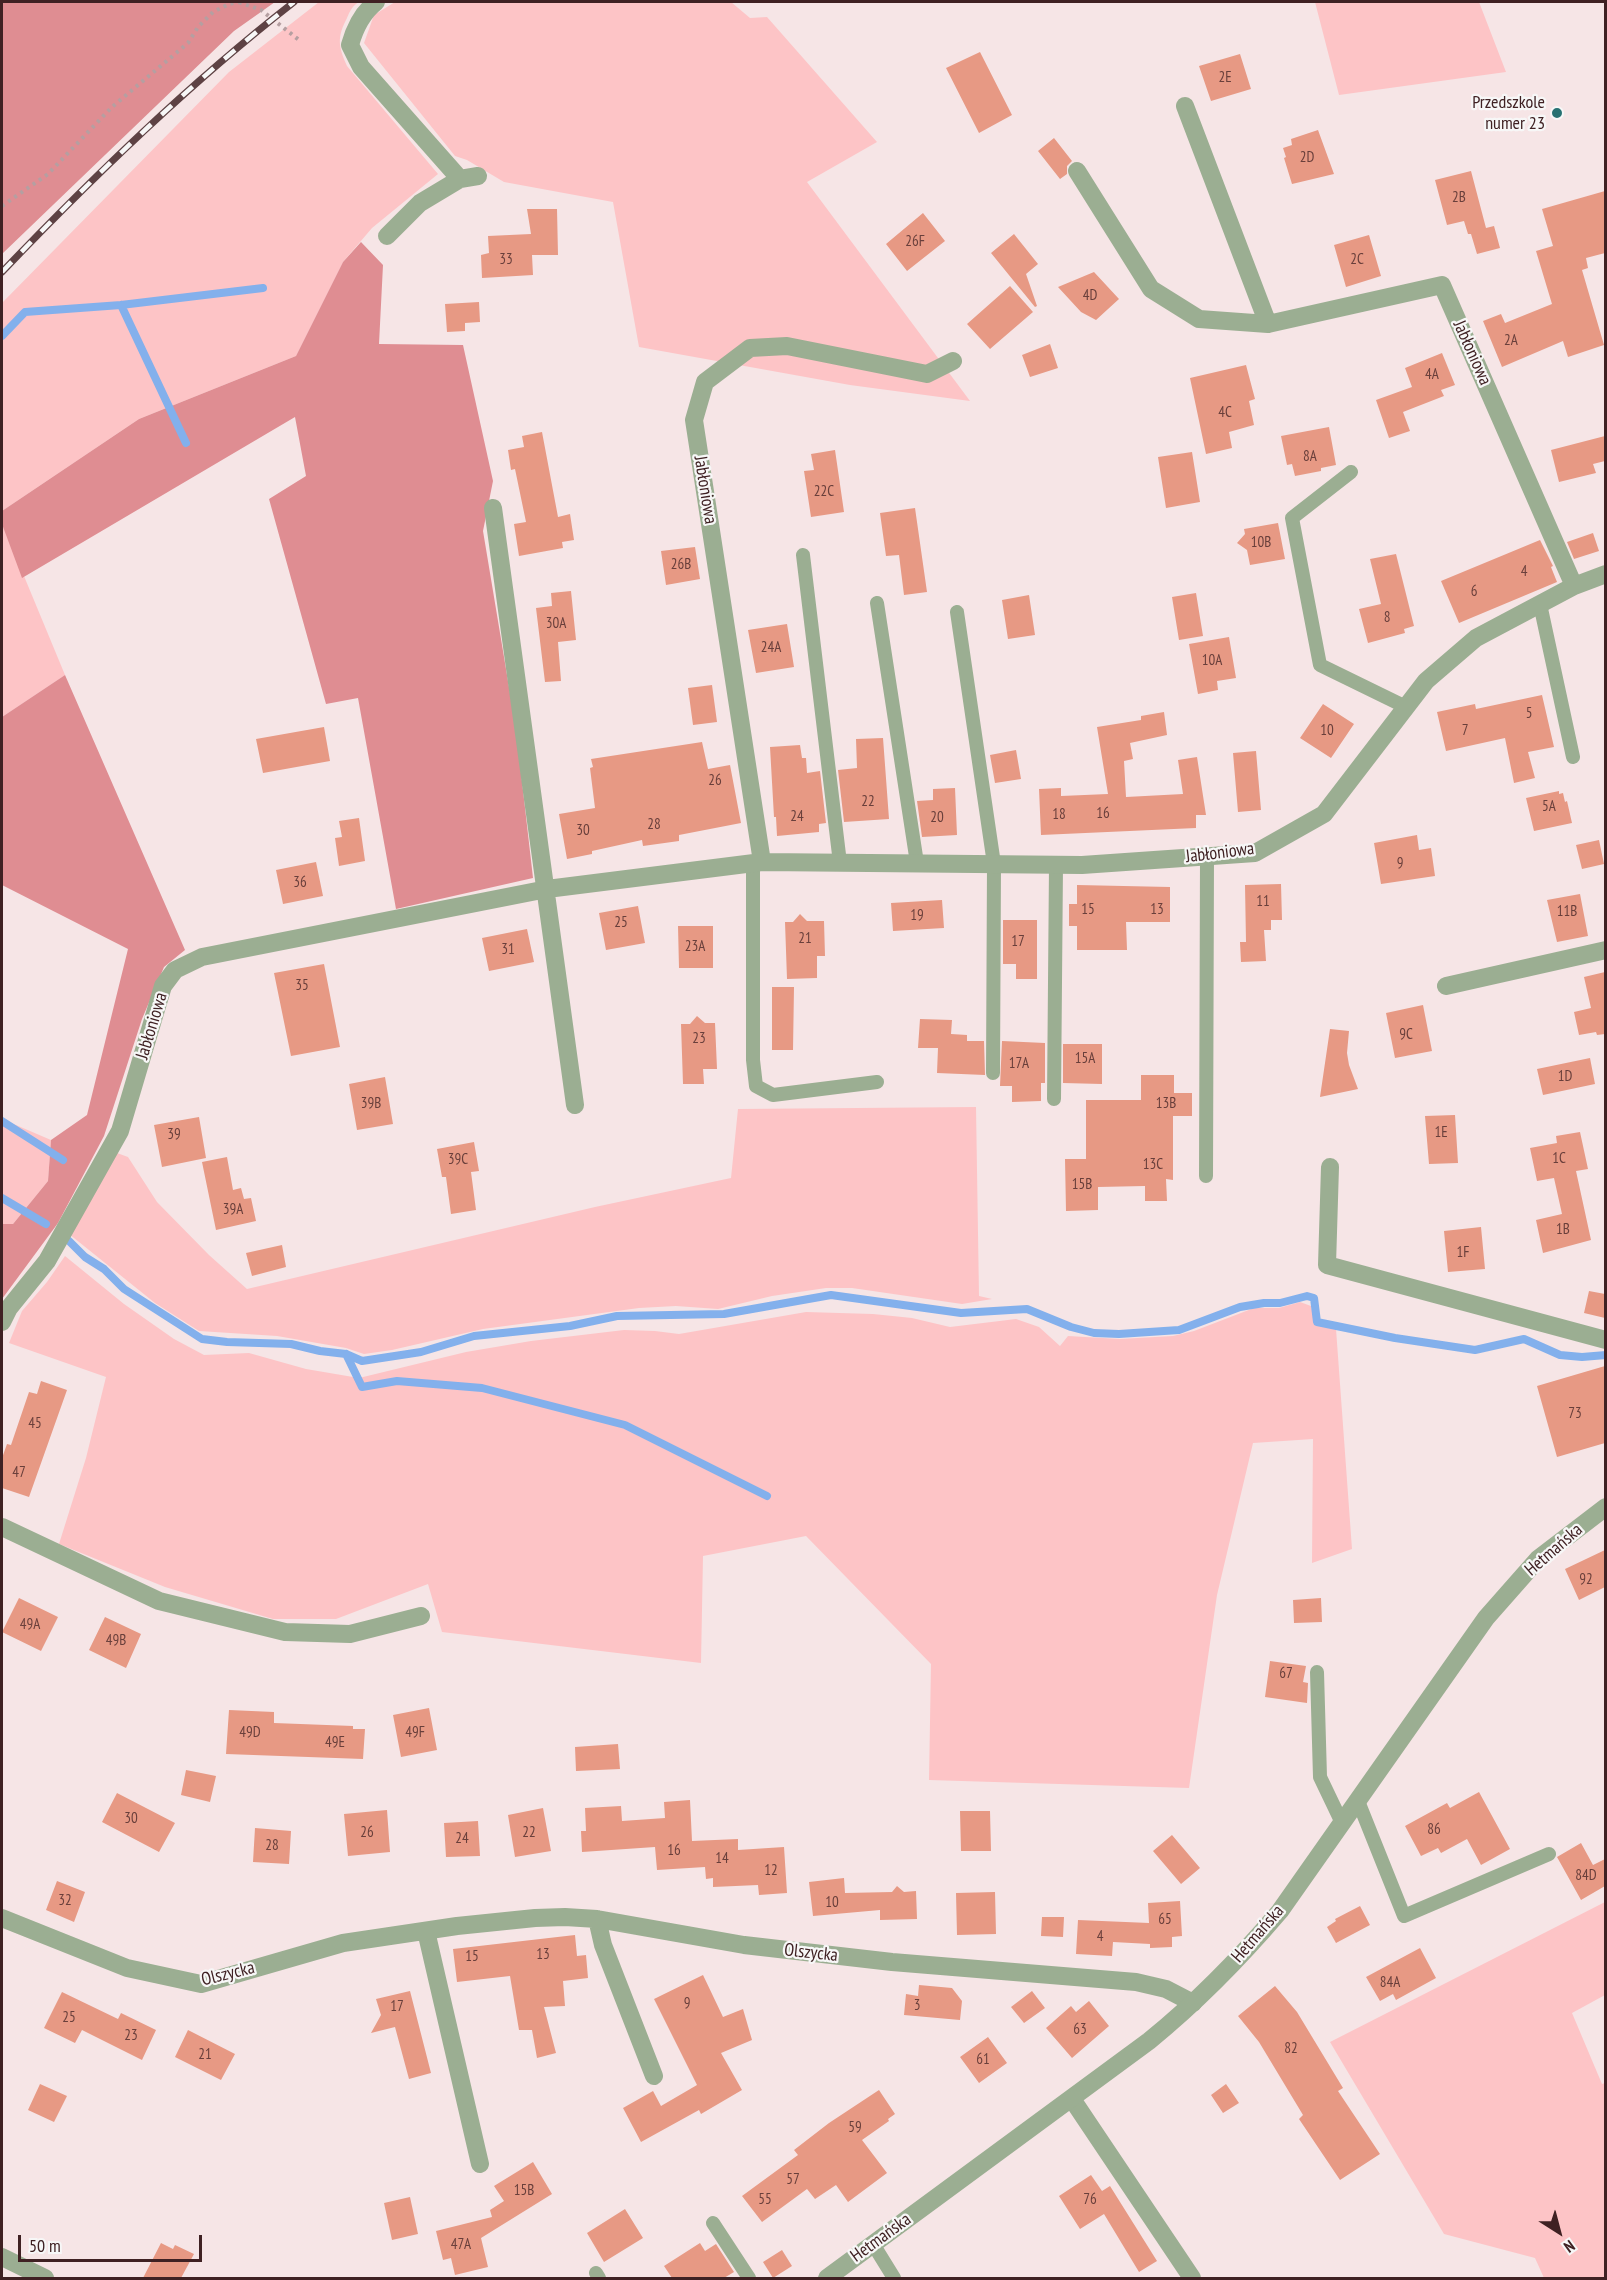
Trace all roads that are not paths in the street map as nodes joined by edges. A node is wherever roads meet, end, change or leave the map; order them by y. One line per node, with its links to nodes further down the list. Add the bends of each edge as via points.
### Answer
1 (376, 2): 5 (street, via 365,10 350,45 361,67)
2 (1185, 106): 7 (street)
3 (1077, 171): 7 (street, Jabłoniowa, via 1151,289 1199,319)
4 (478, 176): 5 (street)
5 (460, 179): 6 (street, via 420,203)
6 (387, 236)
7 (1268, 324): 13 (street, Jabłoniowa, via 1443,285)
8 (954, 361): 20 (street, Jabłoniowa, via 927,374 787,346 750,348 705,382 694,420)
9 (1351, 472): 17 (lane, via 1292,518 1320,665)
10 (493, 508): 25 (street)
11 (803, 555): 21 (lane)
12 (1605, 574): 13 (street, Jabłoniowa)
13 (1574, 586): 15 (street, Jabłoniowa)
14 (877, 603): 22 (lane)
15 (1540, 604): 17 (street, Jabłoniowa, via 1476,638 1426,681); 18 (lane)
16 (957, 612): 23 (lane)
17 (1406, 707): 19 (street, Jabłoniowa, via 1324,814 1255,853)
18 (1573, 757)
19 (1207, 856): 24 (street, Jabłoniowa); 33 (lane)
20 (757, 863): 21 (street, Jabłoniowa); 25 (street, Jabłoniowa); 29 (lane, via 753,1060 756,1086 773,1095)
21 (840, 863): 22 (street, Jabłoniowa)
22 (916, 863): 23 (street, Jabłoniowa)
23 (993, 864): 24 (street, Jabłoniowa); 28 (lane)
24 (1056, 865): 30 (lane)
25 (547, 889): 31 (street); 34 (street, Jabłoniowa, via 202,957 175,970 163,986 120,1131 47,1261)
26 (1605, 950): 27 (street)
27 (1446, 986)
28 (993, 1074)
29 (876, 1082)
30 (1054, 1099)
31 (575, 1105)
32 (1330, 1167): 35 (street, via 1327,1265)
33 (1206, 1176)
34 (2, 1322)
35 (1605, 1340)
36 (1605, 1508): 40 (street, Hetmańska, via 1539,1559 1486,1618)
37 (2, 1527): 38 (street, via 159,1601 285,1632 350,1634)
38 (421, 1616)
39 (1317, 1672): 41 (lane, via 1320,1777)
40 (1358, 1801): 41 (street, Hetmańska); 42 (lane, via 1404,1916)
41 (1342, 1823): 46 (street, Hetmańska, via 1280,1911)
42 (1549, 1854)
43 (2, 1918): 45 (street, Olszycka, via 127,1968 201,1984 343,1943)
44 (597, 1919): 45 (street, Olszycka, via 535,1918); 46 (street, Olszycka, via 744,1945 892,1962 1136,1982 1166,1989); 47 (street, via 603,1946)
45 (426, 1931): 49 (street)
46 (1193, 2003): 48 (street, Hetmańska)
47 (654, 2076)
48 (1072, 2099): 51 (street, Hetmańska); 57 (street)
49 (480, 2164)
50 (713, 2223): 54 (lane)
51 (873, 2244): 55 (street, Hetmańska); 56 (lane)
52 (2, 2257): 53 (street)
53 (45, 2278)
54 (749, 2278)
55 (827, 2278)
56 (894, 2278)
57 (1192, 2278)

